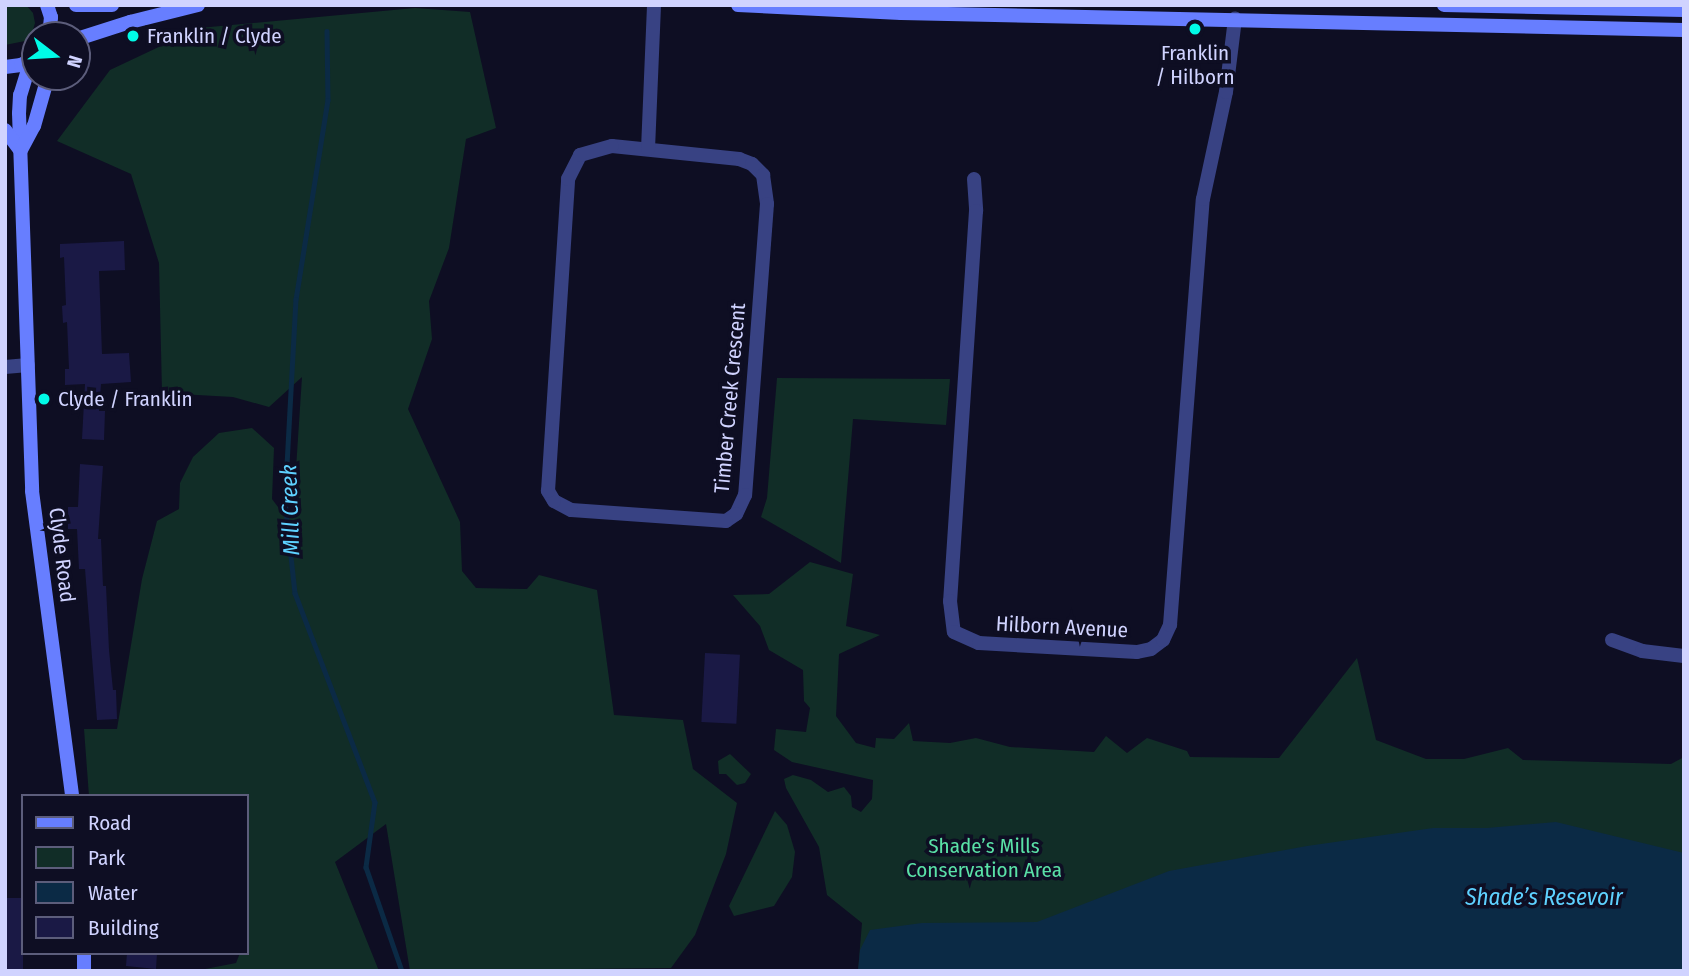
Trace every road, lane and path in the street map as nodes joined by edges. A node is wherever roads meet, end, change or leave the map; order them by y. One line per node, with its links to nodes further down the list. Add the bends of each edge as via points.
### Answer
1 (76, 5): 2 (main road)
2 (111, 5)
3 (198, 5): 10 (main road)
4 (654, 5): 14 (street)
5 (738, 5): 8 (main road)
6 (1444, 5): 7 (main road)
7 (1684, 10)
8 (1235, 19): 9 (main road); 16 (street, Hilborn Avenue, via 1226,92 1203,199 1170,625 1152,649 1137,652 979,643 954,632 950,601 976,211)
9 (1684, 30)
10 (91, 35)
11 (21, 91): 15 (main road, Clyde Road)
12 (44, 91): 15 (main road)
13 (5, 130): 15 (main road)
14 (648, 149): 14 (street, Timber Creek Crescent, via 612,145 588,151 580,155 568,178 548,491 554,501 571,510 726,521 736,514 745,495 767,189 763,174 739,159)
15 (21, 151): 17 (main road, Clyde Road)
16 (974, 179)
17 (28, 365): 18 (street); 21 (main road, Clyde Road, via 32,491)
18 (5, 367)
19 (1612, 640): 20 (street, via 1642,651)
20 (1684, 656)
21 (72, 794)

